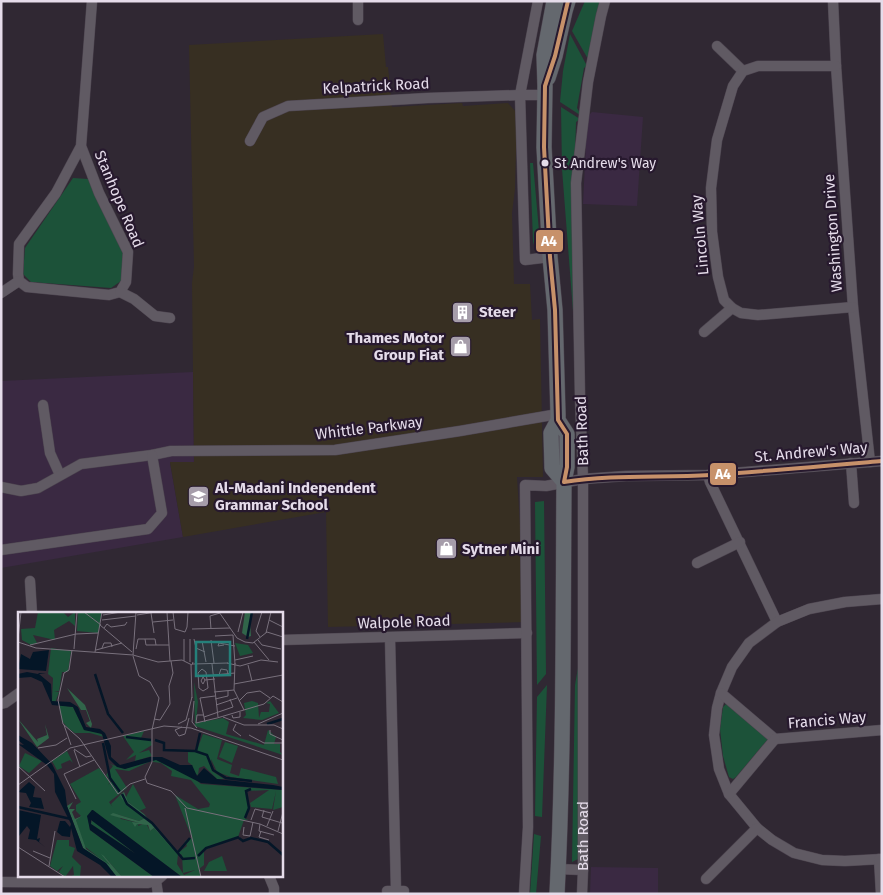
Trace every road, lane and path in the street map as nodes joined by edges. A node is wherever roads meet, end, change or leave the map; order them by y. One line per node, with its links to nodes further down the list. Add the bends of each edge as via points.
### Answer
1 (92, 1): 15 (street, Stanhope Road)
2 (358, 1): 8 (street)
3 (538, 1): 13 (street)
4 (554, 1): 12 (main road, Bath Road, via 544,55)
5 (568, 1): 12 (main road, Bath Road)
6 (605, 1): 32 (street, Bath Road, via 588,82 576,183)
7 (833, 1): 10 (street, Washington Drive)
8 (358, 20)
9 (717, 46): 11 (street)
10 (836, 66): 11 (street, via 758,66); 20 (street, Washington Drive)
11 (743, 71): 21 (street, Lincoln Way, via 733,86 717,140 711,188 718,278 724,300)
12 (545, 91): 13 (street, Kelpatrick Road); 16 (main road, Bath Road, via 544,147)
13 (520, 95): 14 (street, Kelpatrick Road, via 288,106 263,117); 16 (street, via 525,260)
14 (250, 142)
15 (80, 146): 17 (street, Stanhope Road, via 56,193 20,244); 18 (street, Stanhope Road, via 128,252 126,282)
16 (550, 257): 25 (main road, Bath Road)
17 (19, 281): 18 (street, via 27,287 109,295); 19 (street)
18 (120, 292): 22 (street, via 155,316)
19 (1, 293)
20 (853, 307): 21 (street, via 758,316); 28 (street, Washington Drive)
21 (732, 308): 23 (street)
22 (170, 318)
23 (704, 332)
24 (43, 405): 30 (street, via 50,453)
25 (558, 417): 26 (street, Whittle Parkway, via 335,450 171,451); 33 (main road, Bath Road, via 568,434)
26 (152, 455): 30 (street, Whittle Parkway, via 81,464); 37 (street, via 162,513 148,529)
27 (882, 461): 28 (street, St. Andrew's Way)
28 (870, 462): 29 (street, St. Andrew's Way)
29 (851, 463): 31 (street, St. Andrew's Way); 35 (street)
30 (60, 475): 34 (street, Whittle Parkway, via 38,488 21,491)
31 (708, 475): 32 (street, St. Andrew's Way); 36 (street)
32 (584, 479): 33 (street, St. Andrew's Way); 55 (street, Bath Road)
33 (564, 482): 43 (street, St. Andrew's Way, via 546,486 525,485); 54 (main road, Bath Road)
34 (1, 487)
35 (854, 503)
36 (740, 542): 38 (street); 42 (street)
37 (1, 550)
38 (698, 563)
39 (30, 581): 41 (street)
40 (882, 599): 42 (street, via 809,608)
41 (32, 612)
42 (777, 622): 46 (street, via 749,643 732,667)
43 (527, 633): 44 (street, Walpole Road); 63 (street, via 528,827)
44 (390, 638): 45 (street, Walpole Road); 60 (street)
45 (282, 640)
46 (721, 693): 50 (street); 51 (street, via 714,734 719,769)
47 (18, 694): 48 (street)
48 (1, 704)
49 (882, 730): 50 (street, Francis Way)
50 (775, 739): 51 (street)
51 (729, 794): 52 (street)
52 (757, 828): 53 (street, via 794,853 822,860); 57 (street)
53 (880, 859): 66 (street)
54 (558, 869): 55 (street); 64 (main road, Bath Road)
55 (583, 870): 65 (street, Bath Road)
56 (270, 878): 62 (street)
57 (706, 878)
58 (159, 879): 59 (street, via 148,883); 61 (street)
59 (1, 882)
60 (396, 891)
61 (158, 894)
62 (274, 894)
63 (524, 894)
64 (557, 894)
65 (582, 894)
66 (881, 894)

